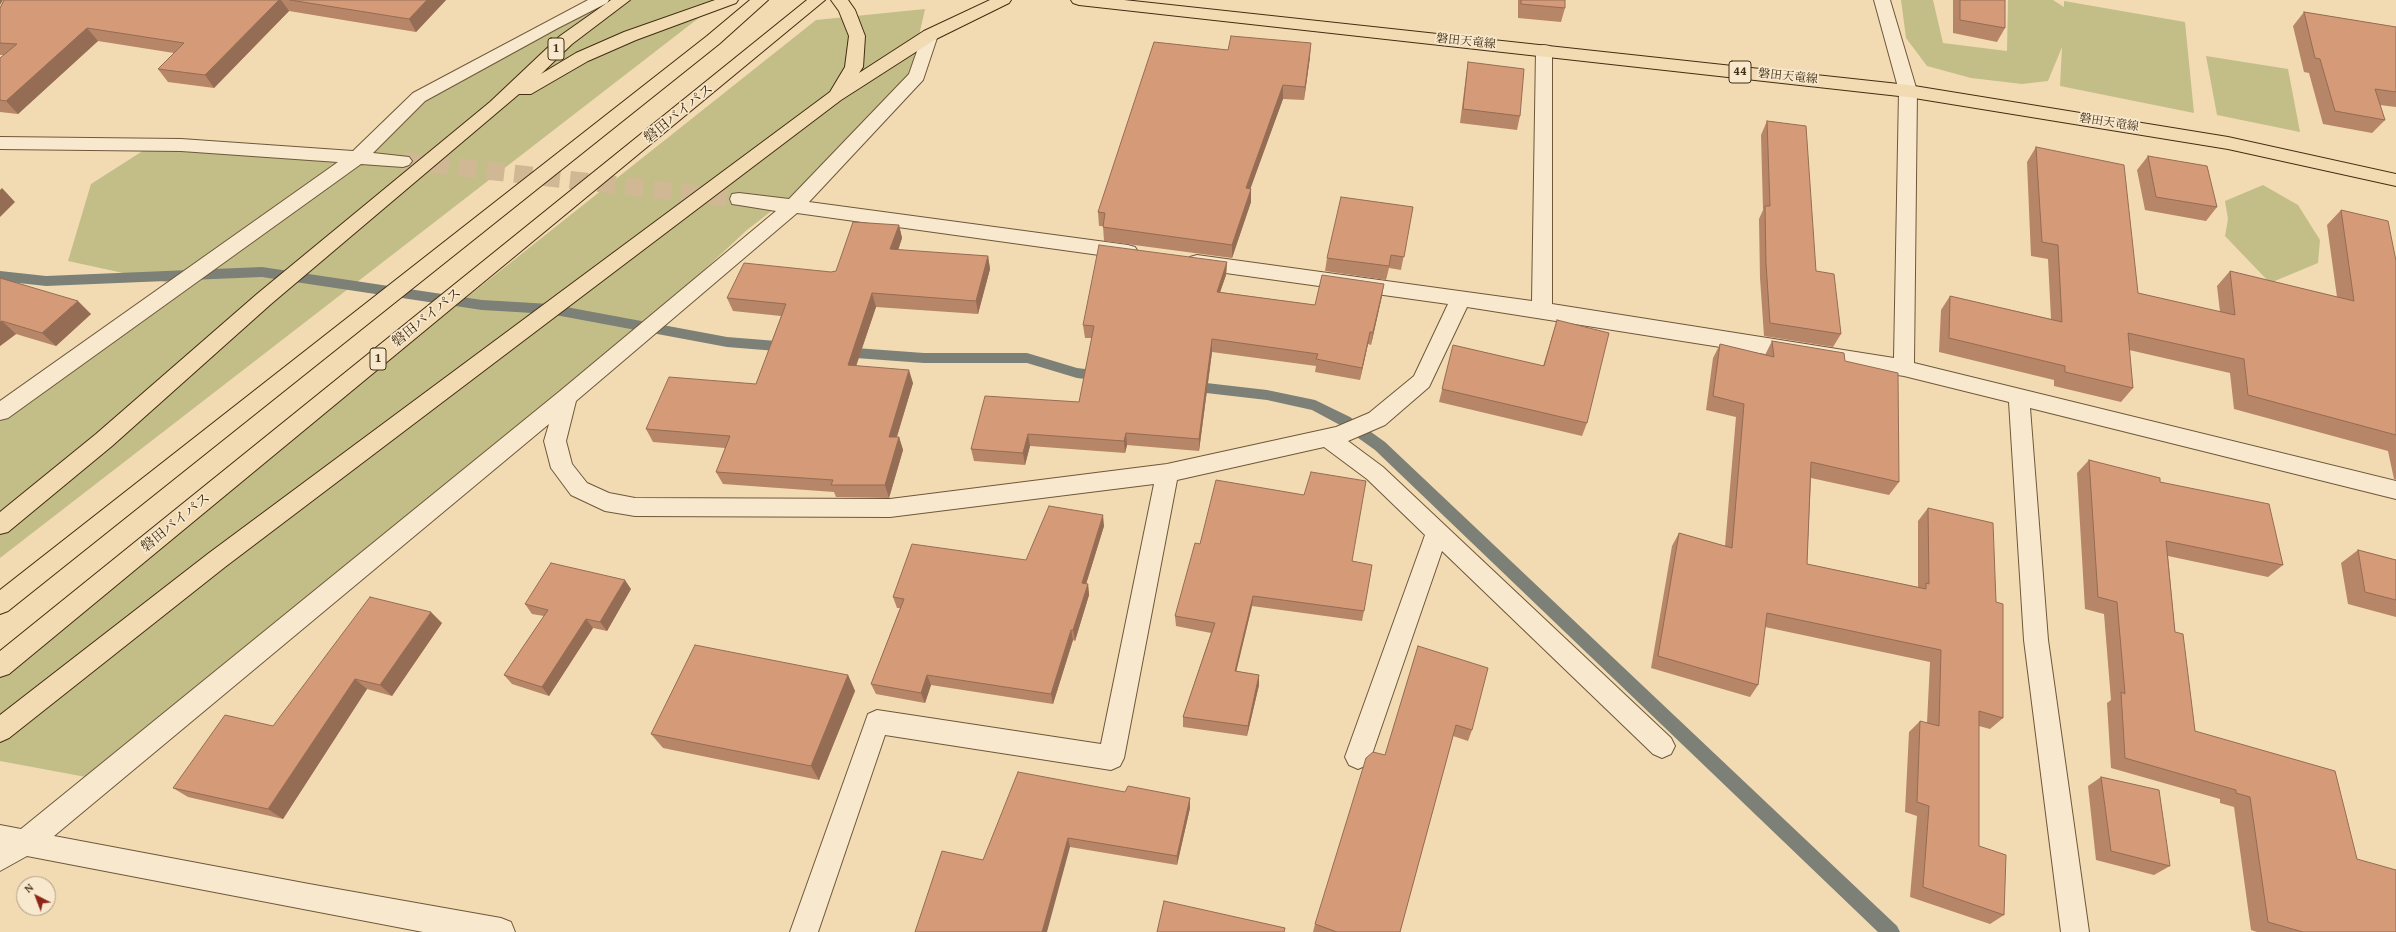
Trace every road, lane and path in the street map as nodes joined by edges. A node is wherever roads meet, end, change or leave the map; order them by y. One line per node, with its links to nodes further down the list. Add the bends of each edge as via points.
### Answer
1 (601, 0): 16 (street, via 419,97)
2 (622, 0): 14 (main road, 1, via 566,40)
3 (730, 0): 14 (main road, via 630,36 582,57)
4 (760, 0): 34 (main road, via 713,40)
5 (817, 0): 35 (main road, 磐田バイパス / 1)
6 (839, 0): 13 (main road, via 847,10 857,36 854,67)
7 (1003, 0): 10 (main road)
8 (1079, 0): 11 (main road, 磐田天竜線 / 44)
9 (1882, 0): 12 (street)
10 (930, 35): 13 (main road); 20 (street, via 917,76)
11 (1544, 50): 12 (main road, 磐田天竜線 / 44); 24 (street)
12 (1908, 91): 18 (main road, 磐田天竜線 / 44, via 2228,143); 25 (street)
13 (835, 96): 36 (main road, via 217,560)
14 (496, 106): 32 (main road, 1, via 264,299 104,440)
15 (0, 143): 16 (street, via 181,145)
16 (357, 158): 17 (street); 28 (street)
17 (403, 161)
18 (2396, 180)
19 (739, 199): 20 (street)
20 (794, 206): 21 (street); 27 (street)
21 (1147, 255)
22 (1178, 259): 23 (street)
23 (1461, 299): 24 (street); 29 (street, via 1422,381 1377,419)
24 (1542, 310): 25 (street)
25 (1904, 368): 26 (street)
26 (2019, 396): 31 (street); 44 (street, via 2036,640)
27 (567, 397): 30 (street, via 555,441 562,468 579,489 605,502 635,507 890,508); 40 (street)
28 (0, 412)
29 (1333, 436): 30 (street); 33 (street)
30 (1167, 473): 43 (street, via 1111,758 878,722)
31 (2396, 490)
32 (0, 525)
33 (1437, 533): 37 (street); 38 (street)
34 (0, 604)
35 (0, 666)
36 (0, 730)
37 (1662, 746)
38 (1358, 757)
39 (0, 838): 40 (street)
40 (26, 842): 41 (street); 42 (street, via 309,898)
41 (0, 858)
42 (501, 932)
43 (804, 932)
44 (2075, 932)

